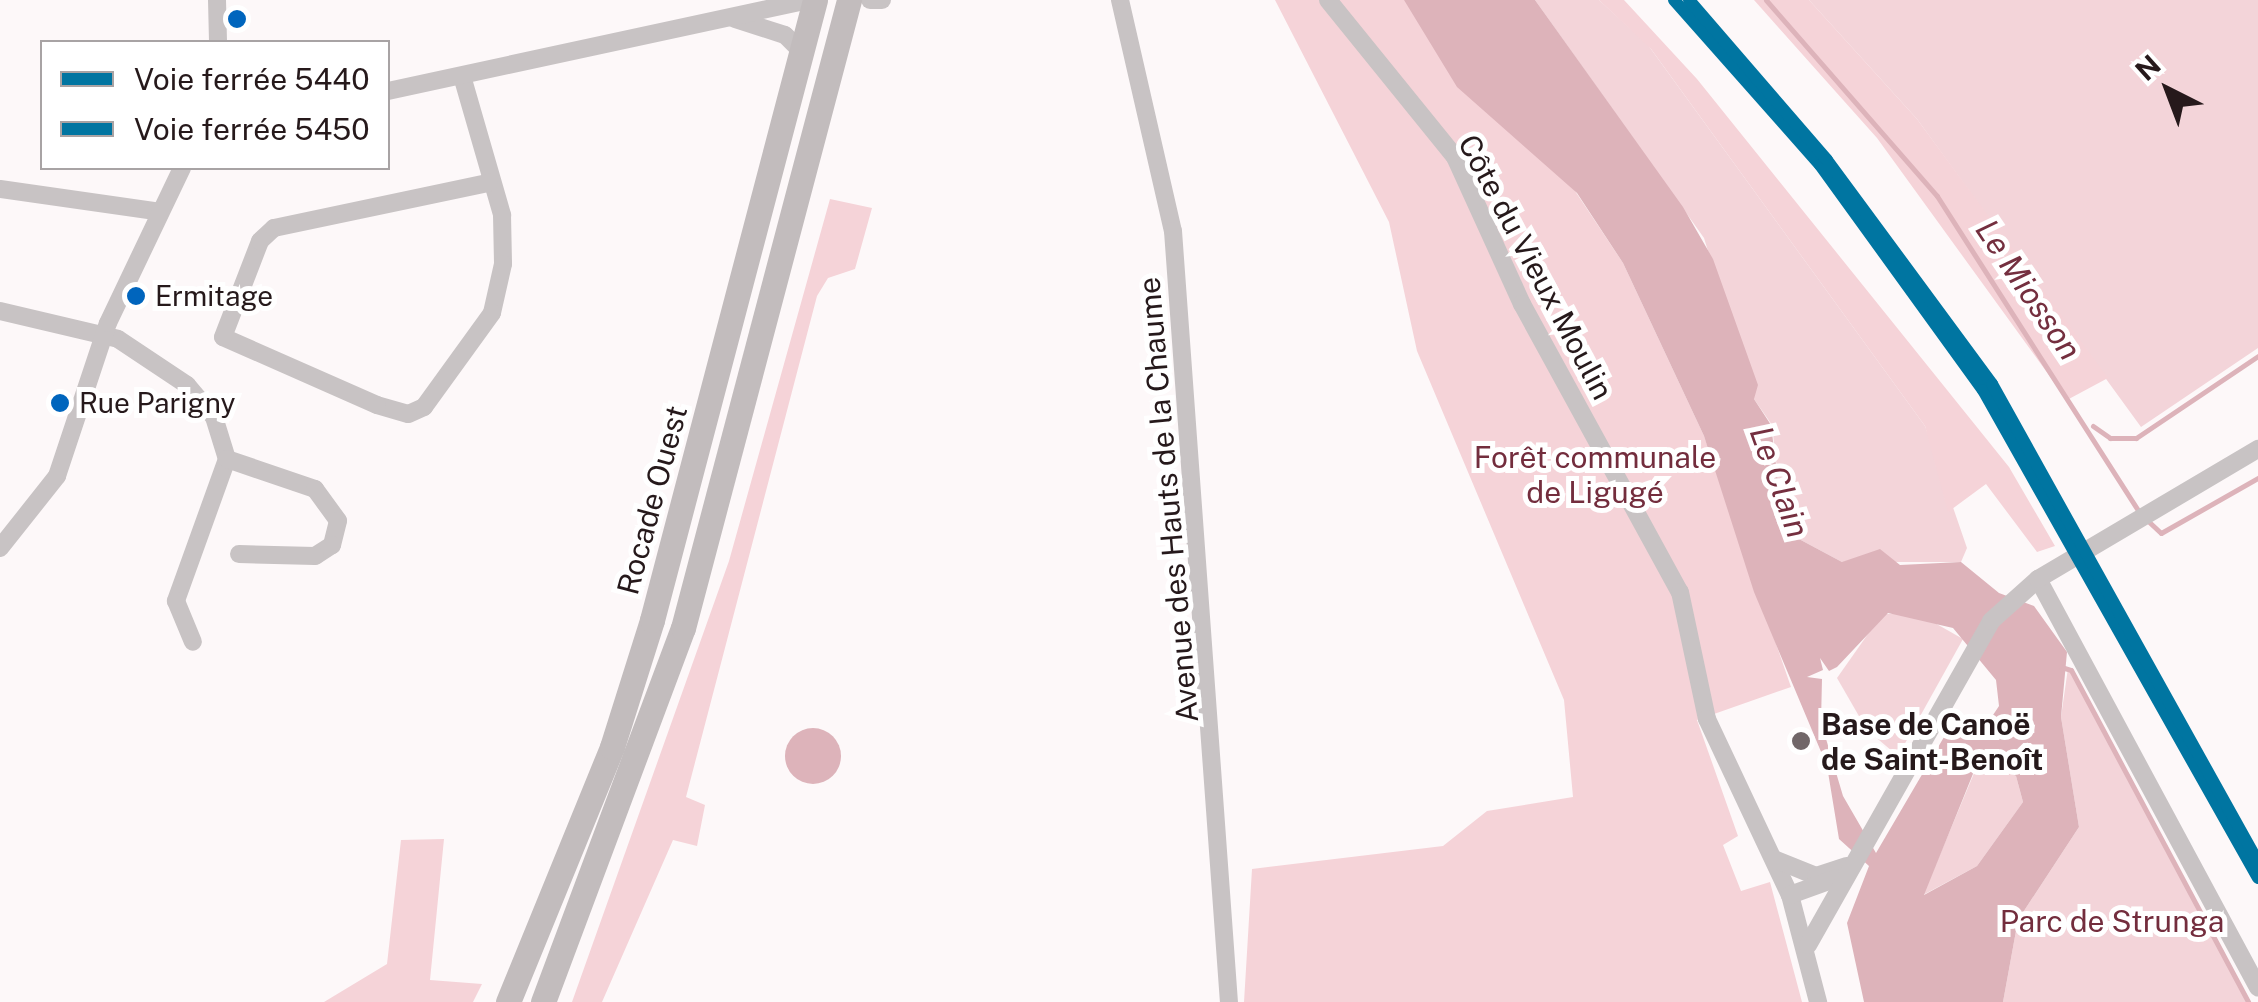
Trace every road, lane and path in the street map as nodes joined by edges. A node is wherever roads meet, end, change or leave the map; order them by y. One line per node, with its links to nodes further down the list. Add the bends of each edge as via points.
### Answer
1 (217, 0): 9 (street)
2 (812, 0): 8 (street); 10 (main road, Rocade Ouest)
3 (849, 0): 32 (main road, via 683,628)
4 (870, 0): 5 (street)
5 (882, 0)
6 (1120, 0): 33 (street, Avenue des Hauts de la Chaume, via 1173,231)
7 (1328, 0): 26 (street, Côte du Vieux Moulin, via 1454,157 1522,304 1680,592 1707,719)
8 (734, 19): 10 (street, via 784,36); 11 (street)
9 (218, 40)
10 (802, 52): 31 (main road, Rocade Ouest, via 652,620 612,747)
11 (462, 76): 12 (street); 15 (street)
12 (390, 90)
13 (173, 170): 17 (street)
14 (181, 170): 17 (street)
15 (488, 183): 15 (street, via 285,222 260,241 224,337 376,405 408,414 424,407 492,313 504,230)
16 (0, 188): 17 (street)
17 (159, 203): 19 (street)
18 (0, 311): 19 (street)
19 (105, 334): 21 (street, via 201,400); 22 (street, via 57,476)
20 (2258, 450): 24 (street)
21 (227, 460): 23 (street, via 315,488 338,521 332,546 315,556); 25 (street, via 176,601)
22 (0, 548)
23 (239, 554)
24 (2030, 584): 27 (street, via 1960,663); 30 (street)
25 (194, 642)
26 (1771, 856): 27 (street, via 1802,875); 28 (street, Côte du Vieux Moulin)
27 (1847, 866): 28 (street, via 1824,890); 29 (street)
28 (1790, 895): 29 (street, Côte du Vieux Moulin)
29 (1807, 950): 34 (street, Côte du Vieux Moulin)
30 (2258, 988)
31 (508, 1002)
32 (543, 1002)
33 (1229, 1002)
34 (1818, 1002)

